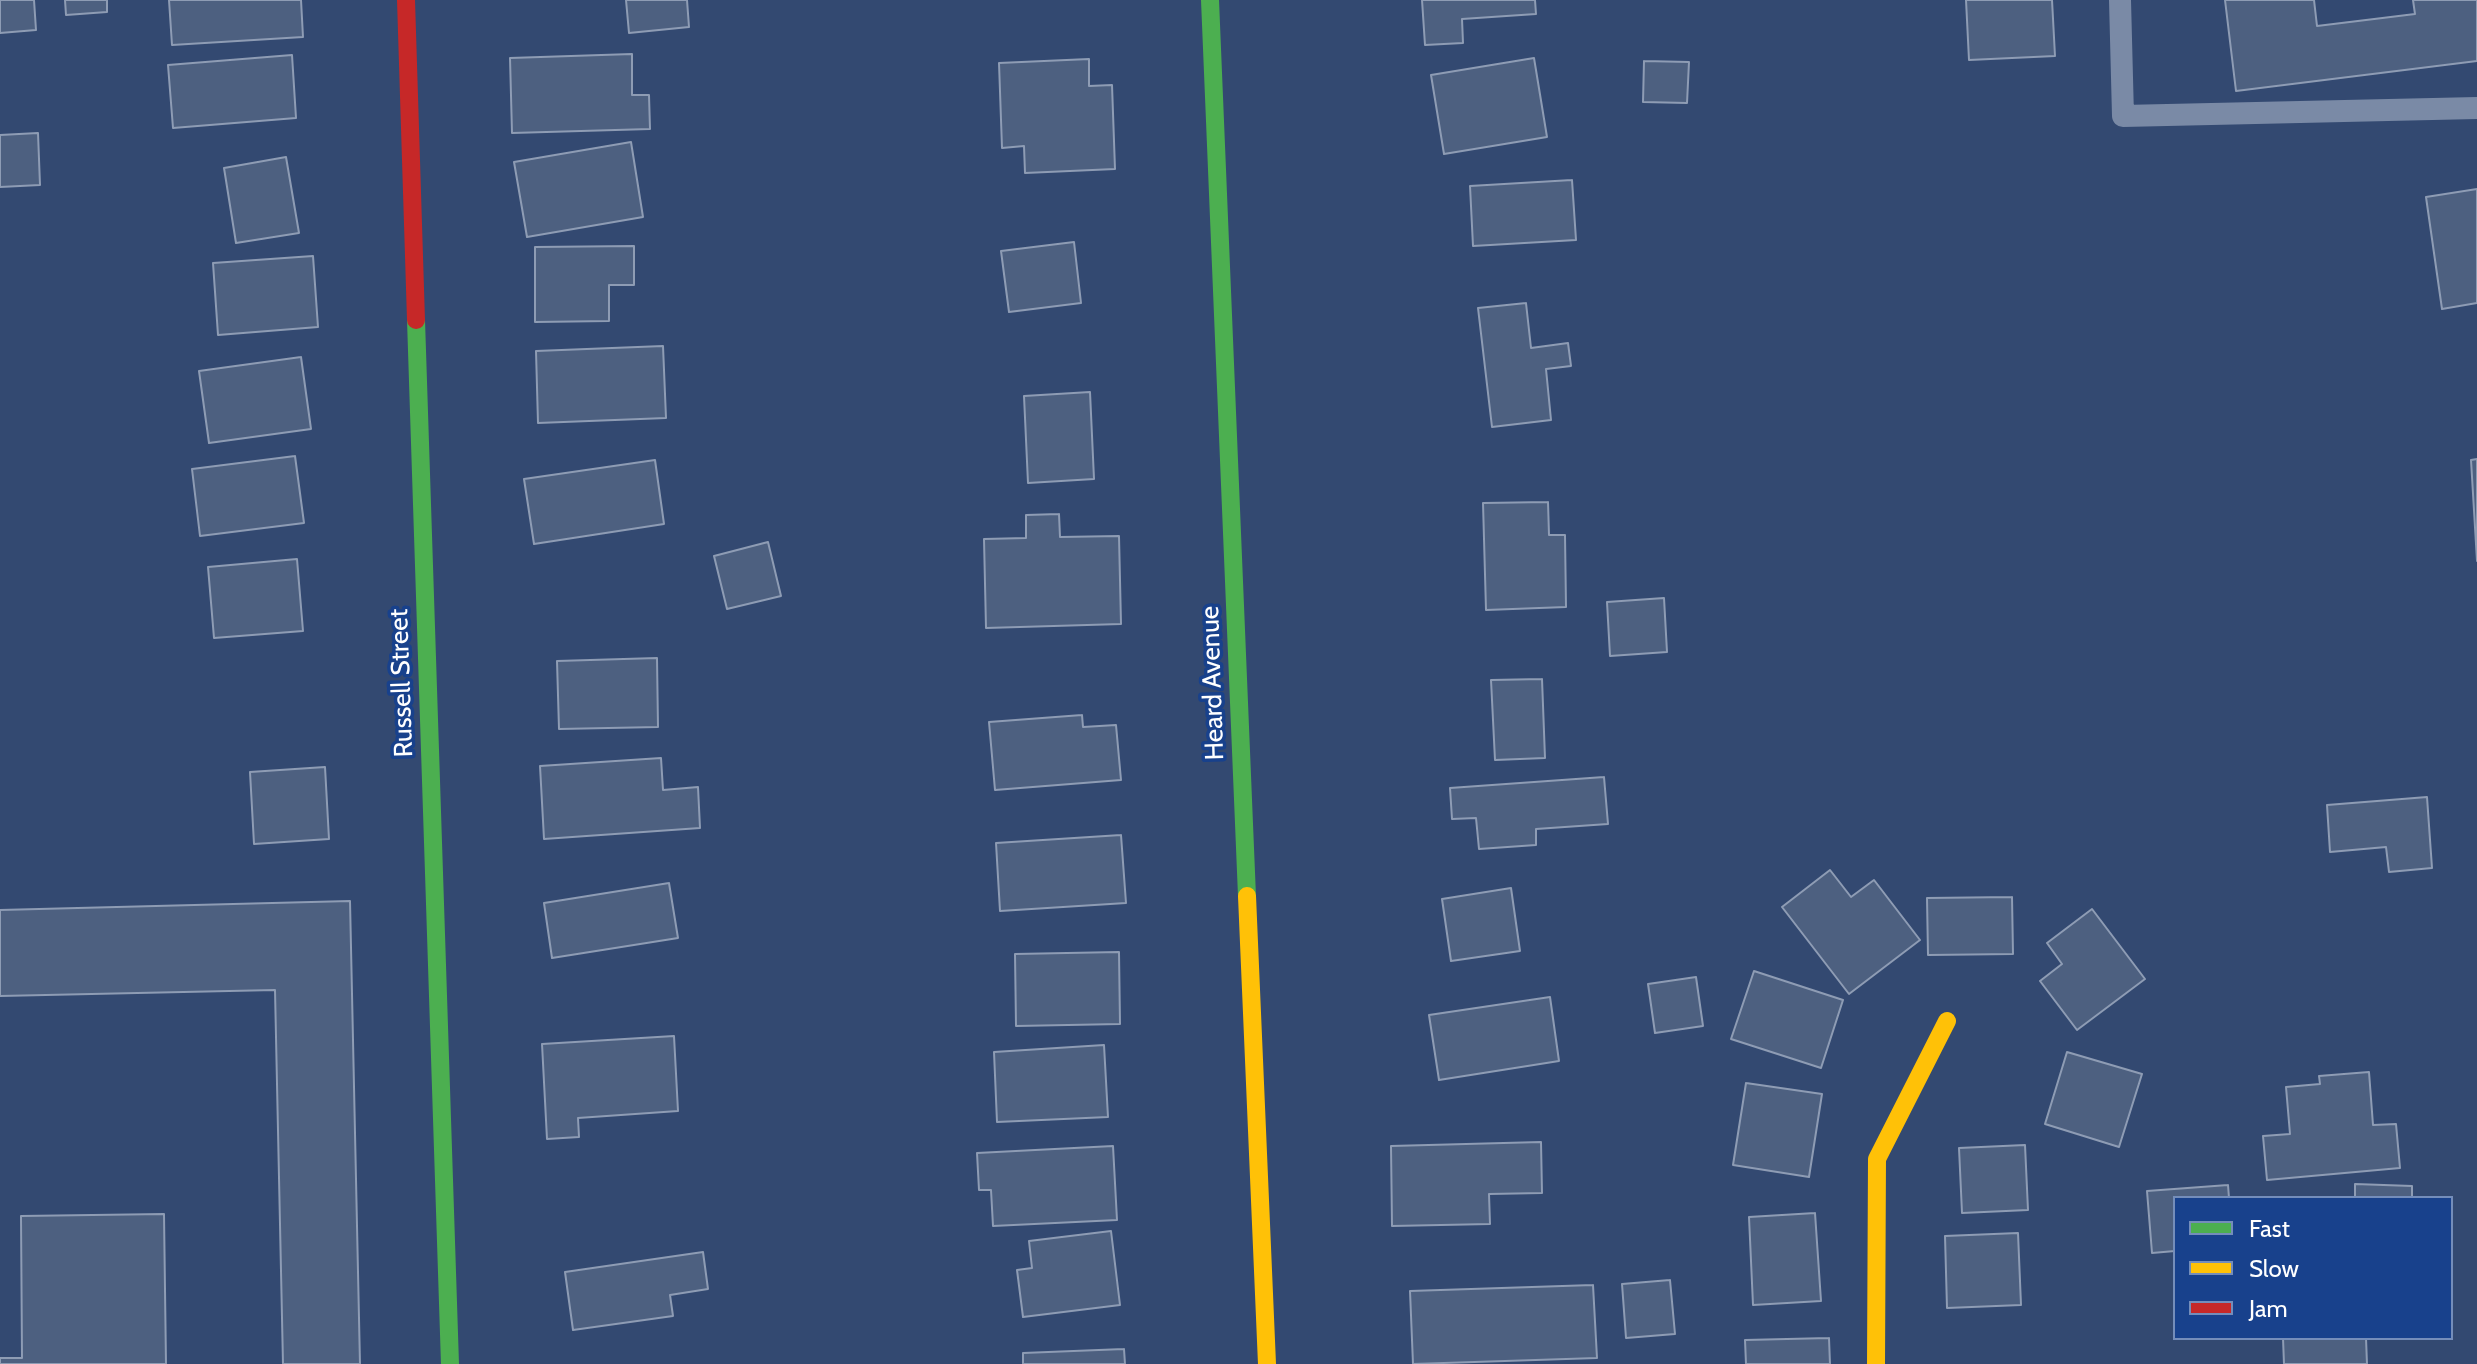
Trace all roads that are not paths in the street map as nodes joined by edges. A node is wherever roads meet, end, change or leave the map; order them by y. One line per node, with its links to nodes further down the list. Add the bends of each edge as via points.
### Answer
1 (406, 0): 6 (street, Russell Street)
2 (1210, 0): 7 (street, Heard Avenue)
3 (2120, 0): 4 (lane, via 2123,116)
4 (2477, 108)
5 (1947, 1021): 8 (street, via 1877,1159)
6 (450, 1364)
7 (1267, 1364)
8 (1876, 1364)

